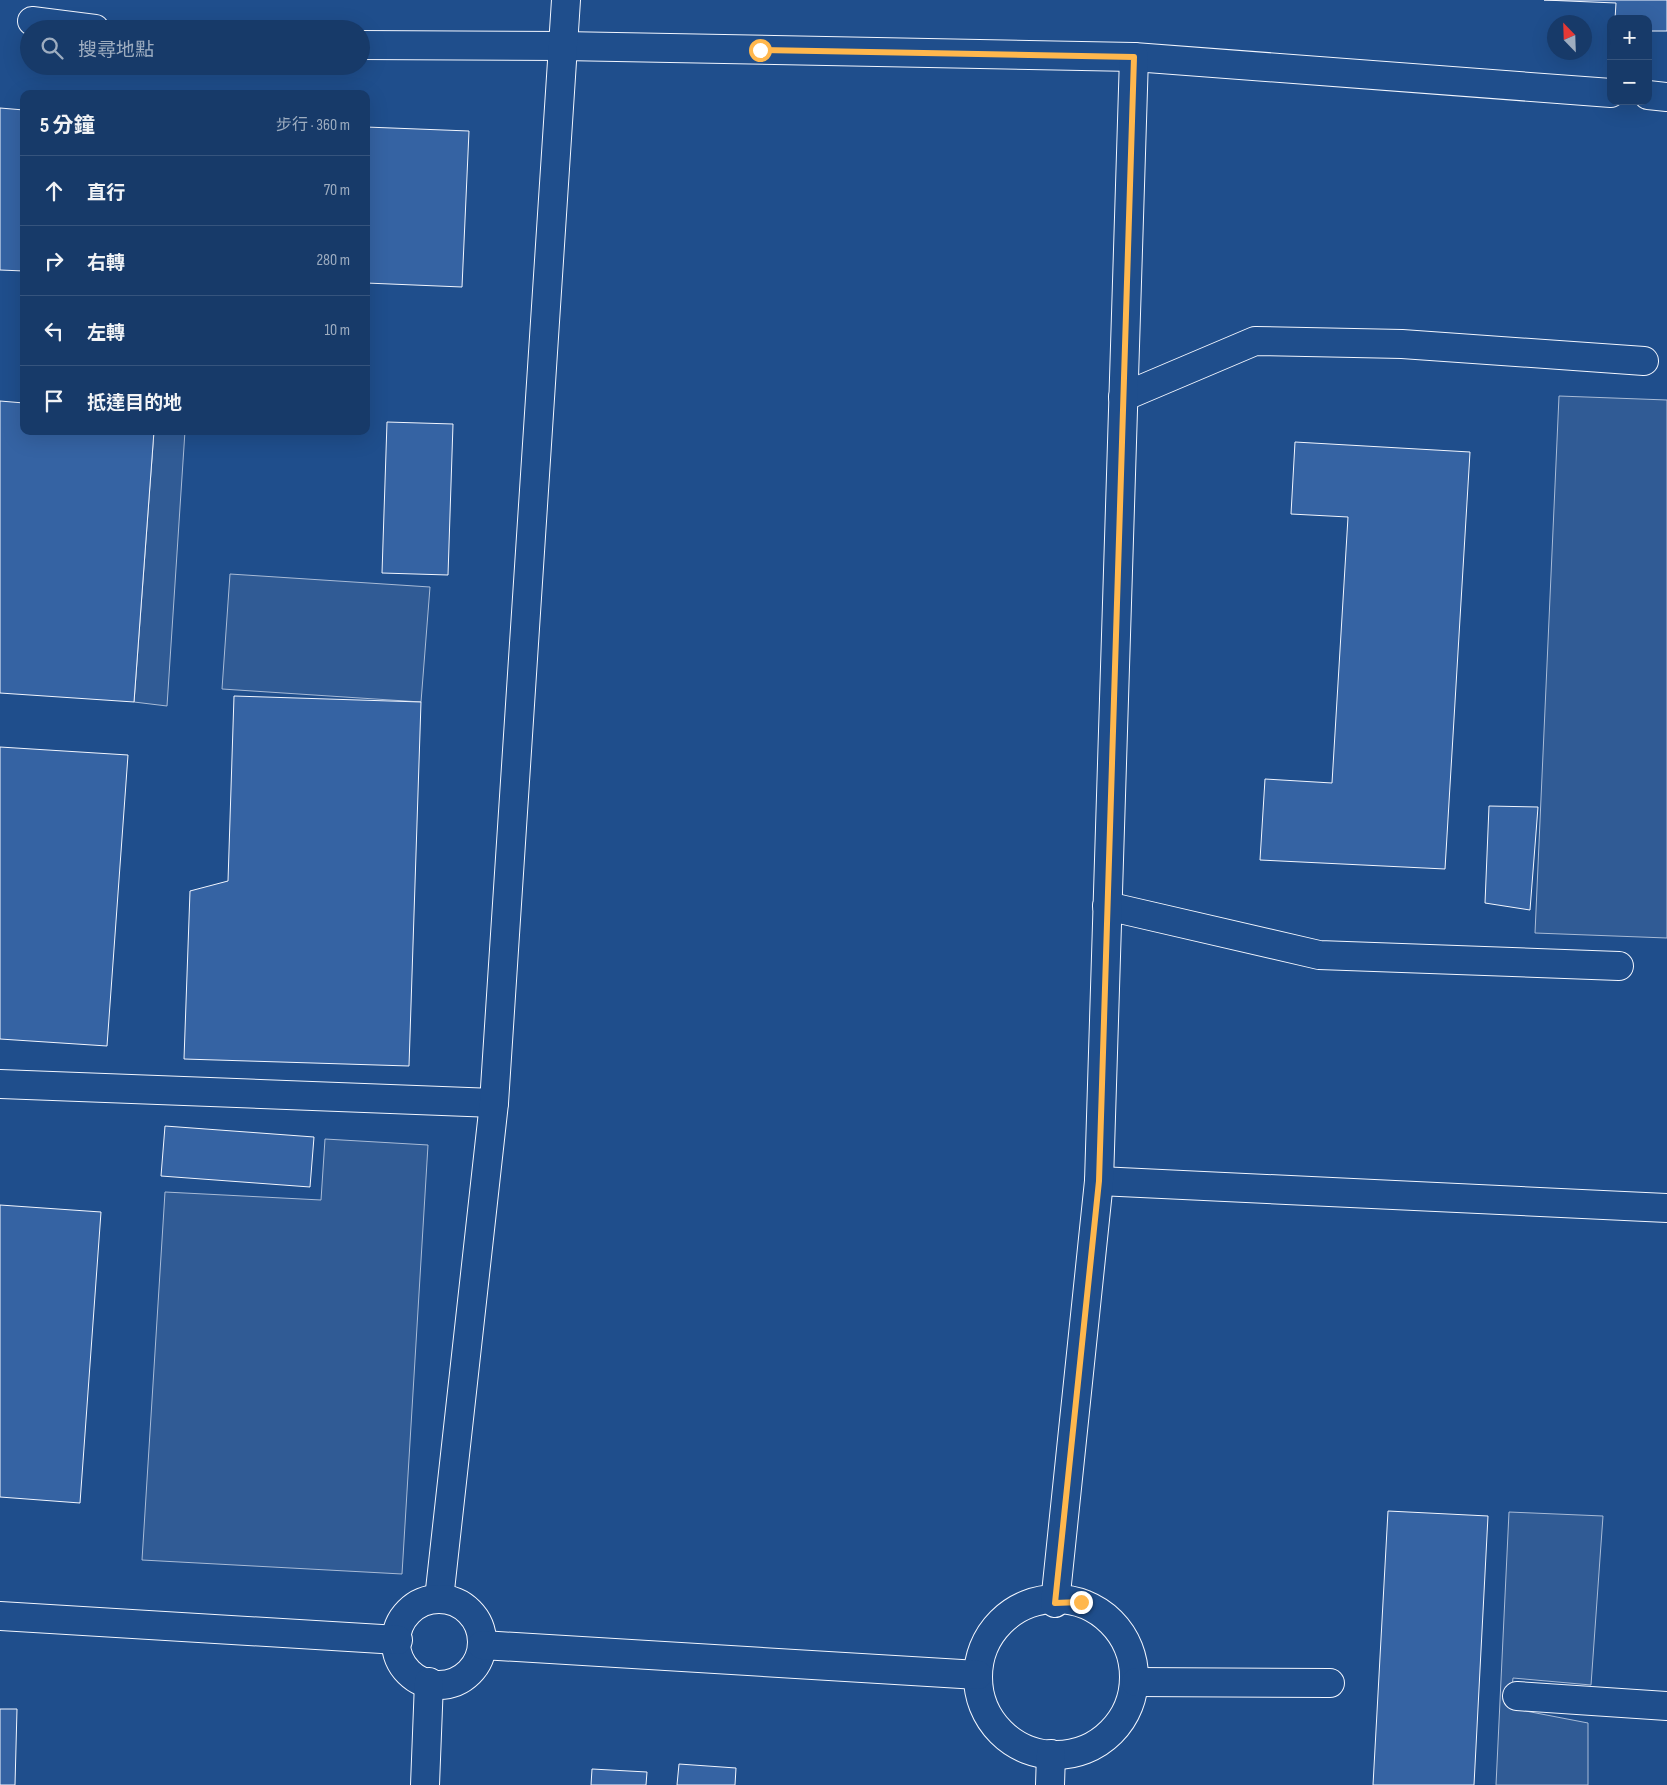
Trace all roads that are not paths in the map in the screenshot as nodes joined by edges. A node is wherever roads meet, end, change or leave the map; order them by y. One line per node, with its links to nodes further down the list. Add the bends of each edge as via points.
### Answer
1 (566, 0): 3 (lane)
2 (370, 44): 3 (lane)
3 (563, 46): 4 (lane); 13 (lane)
4 (1134, 57): 5 (lane); 9 (lane)
5 (1607, 93)
6 (1652, 95): 7 (lane)
7 (1667, 97)
8 (1644, 361): 9 (lane, via 1402,344 1254,341)
9 (1123, 397): 10 (lane)
10 (1107, 906): 11 (lane, via 1319,955); 14 (lane)
11 (1620, 966)
12 (0, 1084): 13 (lane)
13 (494, 1103): 16 (lane)
14 (1099, 1181): 15 (lane); 17 (lane)
15 (1667, 1208)
16 (439, 1599): 19 (lane, via 419,1603 407,1612 398,1625); 20 (lane, via 459,1604 470,1612 478,1623)
17 (1055, 1603): 21 (lane, via 1029,1603 1007,1616 989,1635 979,1658); 23 (lane, via 1081,1602 1104,1614 1122,1634 1132,1658)
18 (0, 1616): 19 (lane)
19 (398, 1640): 22 (lane, via 397,1655 404,1668 416,1679)
20 (482, 1645): 21 (lane); 22 (lane, via 477,1664 468,1674 456,1682 442,1685)
21 (978, 1674): 27 (lane, via 977,1684 984,1708 998,1730 1018,1746)
22 (429, 1682): 28 (lane)
23 (1136, 1682): 24 (lane); 27 (lane, via 1128,1709 1114,1730 1093,1746 1068,1755)
24 (1330, 1683)
25 (1517, 1696): 26 (lane)
26 (1667, 1706)
27 (1051, 1754): 29 (lane)
28 (426, 1785)
29 (1050, 1785)

